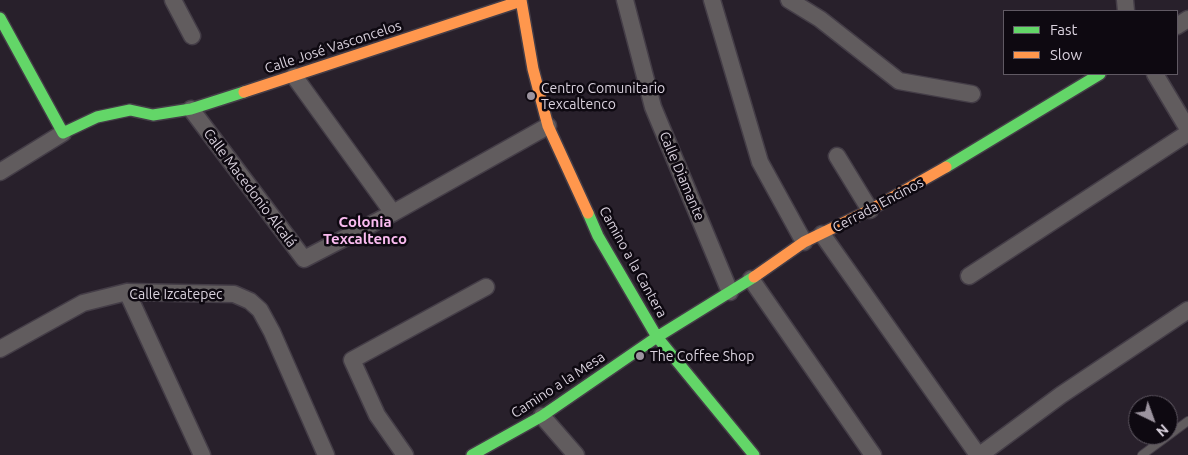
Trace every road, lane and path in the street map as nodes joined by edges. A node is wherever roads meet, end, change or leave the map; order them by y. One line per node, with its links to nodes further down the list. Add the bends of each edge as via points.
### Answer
1 (173, 0): 7 (street)
2 (521, 0): 10 (street, Calle José Vasconcelos); 13 (street, Camino a la Cantera, via 533,69)
3 (624, 0): 27 (street, Calle Diamante, via 653,107)
4 (712, 0): 22 (street, via 760,162)
5 (789, 0): 11 (street, via 899,81)
6 (0, 18): 16 (street)
7 (192, 36)
8 (1098, 75): 19 (street, Cerrada Encinos)
9 (1156, 75): 14 (street)
10 (294, 76): 12 (street, Calle José Vasconcelos); 20 (street)
11 (972, 94)
12 (191, 109): 16 (street, Calle José Vasconcelos, via 153,115 130,110 96,117); 20 (street, Calle Macedonio Alcalá, via 304,259)
13 (548, 126): 20 (street, Calle Macedonio Alcalá); 29 (street, Camino a la Cantera, via 598,236)
14 (1188, 129)
15 (1188, 133): 23 (street)
16 (64, 134): 18 (street)
17 (837, 156): 19 (street)
18 (0, 172)
19 (870, 210): 21 (street, Cerrada Encinos)
20 (393, 213)
21 (822, 234): 22 (street, Cerrada Encinos); 40 (street)
22 (804, 242): 24 (street, Cerrada Encinos)
23 (969, 276)
24 (751, 279): 27 (street, Cerrada Encinos); 39 (street)
25 (486, 287): 35 (street, via 352,360 377,416)
26 (127, 292): 30 (street, Calle Izcatepec, via 83,303); 33 (street); 34 (street, Calle Izcatepec, via 234,294 250,301 260,310 272,332)
27 (730, 292): 29 (street, Cerrada Encinos)
28 (1188, 310): 40 (street, via 1061,395)
29 (657, 337): 31 (street, Camino a la Mesa); 38 (street, Camino a la Cantera)
30 (0, 349)
31 (542, 416): 36 (street, Camino a la Mesa); 37 (street)
32 (1188, 421): 41 (lane)
33 (202, 455)
34 (326, 455)
35 (405, 455)
36 (472, 455)
37 (576, 455)
38 (754, 455)
39 (873, 455)
40 (979, 455)
41 (1142, 455)

